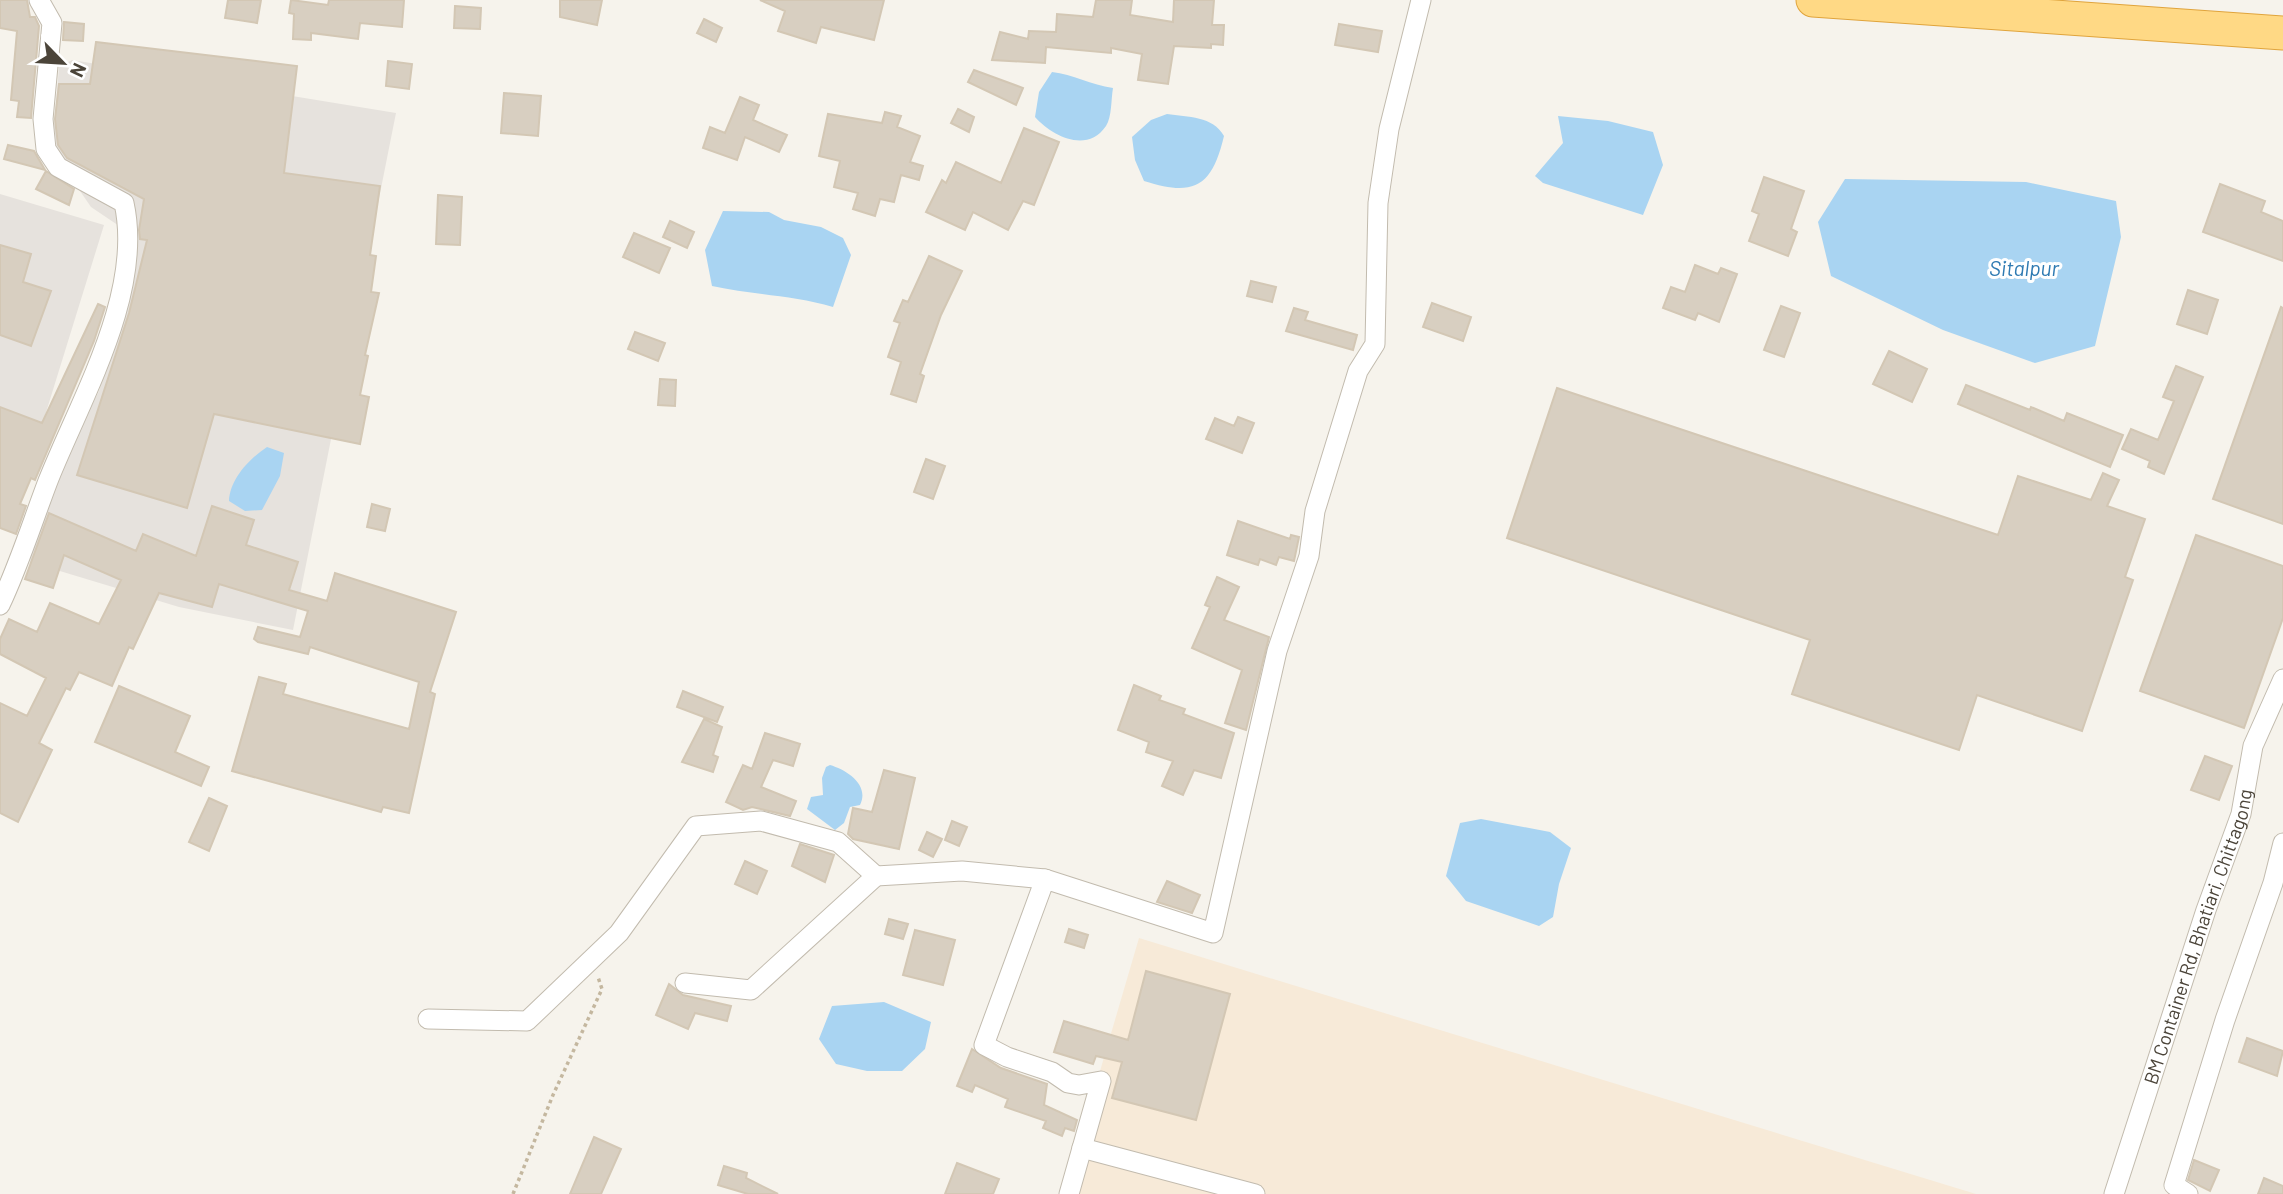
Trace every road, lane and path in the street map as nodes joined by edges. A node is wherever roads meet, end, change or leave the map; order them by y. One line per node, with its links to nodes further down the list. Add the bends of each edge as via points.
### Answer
1 (39, 0): 5 (street, via 52,23 43,119 46,149 58,167 124,203 128,249 103,353)
2 (1421, 0): 9 (street, via 1389,129 1378,202 1375,344 1358,371 1315,511 1309,556 1277,651 1213,933)
3 (1813, 0): 4 (highway)
4 (2283, 33)
5 (0, 606)
6 (2283, 679): 17 (street, BM Container Rd, Bhatiari, Chittagong, via 2253,746 2241,814)
7 (2283, 843): 18 (street, via 2186,1139 2175,1185)
8 (876, 876): 9 (street, via 962,871); 10 (street, via 838,842 761,821 696,826 619,933); 11 (street, via 751,990)
9 (1045, 878): 13 (street, via 984,1045 1068,1083 1101,1081)
10 (593, 958): 12 (street, via 527,1021); 14 (path, via 602,989)
11 (685, 983)
12 (428, 1019)
13 (1082, 1148): 15 (street); 16 (street)
14 (513, 1194)
15 (1069, 1194)
16 (1255, 1194)
17 (2114, 1194)
18 (2188, 1194)

